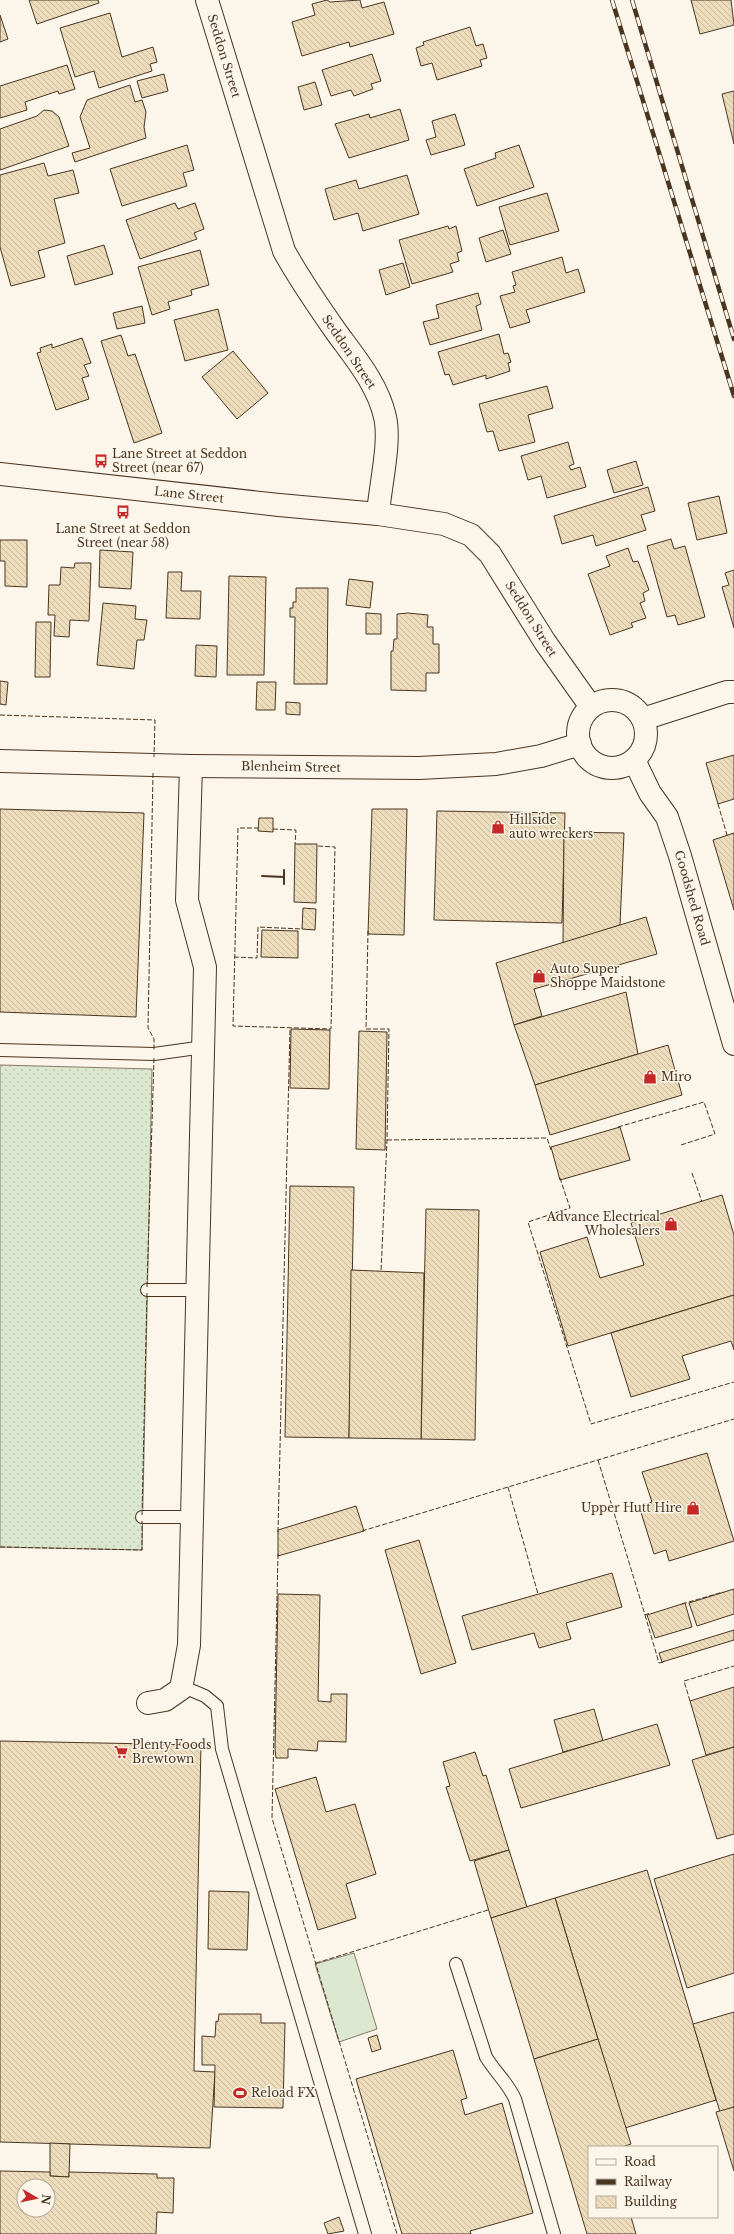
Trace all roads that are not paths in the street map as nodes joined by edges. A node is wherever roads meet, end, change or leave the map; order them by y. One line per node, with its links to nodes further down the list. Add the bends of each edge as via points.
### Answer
1 (207, 0): 3 (street, Seddon Street, via 284,251 302,284 370,380 380,399 386,418 386,440)
2 (0, 474): 3 (street, Lane Street)
3 (378, 514): 5 (street, Seddon Street, via 444,524 471,535 490,554 545,642)
4 (734, 692): 6 (street)
5 (591, 707): 6 (street, via 610,700 620,700 637,710); 7 (street, via 580,724)
6 (643, 719): 8 (street, via 646,740 642,751)
7 (580, 744): 8 (street, via 593,762 603,766 625,766); 10 (street, Blenheim Street, via 541,756 496,764 411,768)
8 (634, 760): 11 (street, Goodshed Road, via 650,793 667,817)
9 (0, 761): 10 (street, Blenheim Street)
10 (191, 766): 12 (street, via 187,900 205,967)
11 (732, 1033)
12 (204, 1047): 13 (lane, via 154,1054); 15 (street)
13 (0, 1050)
14 (147, 1290): 15 (lane)
15 (198, 1290): 17 (street)
16 (142, 1517): 17 (lane)
17 (192, 1517): 18 (street, via 189,1645)
18 (181, 1686): 19 (street, via 181,1689 165,1700); 21 (lane, via 205,1696 217,1706 222,1749)
19 (148, 1703)
20 (456, 1964): 22 (lane, via 486,2057 512,2091 515,2099)
21 (365, 2234)
22 (554, 2234)

